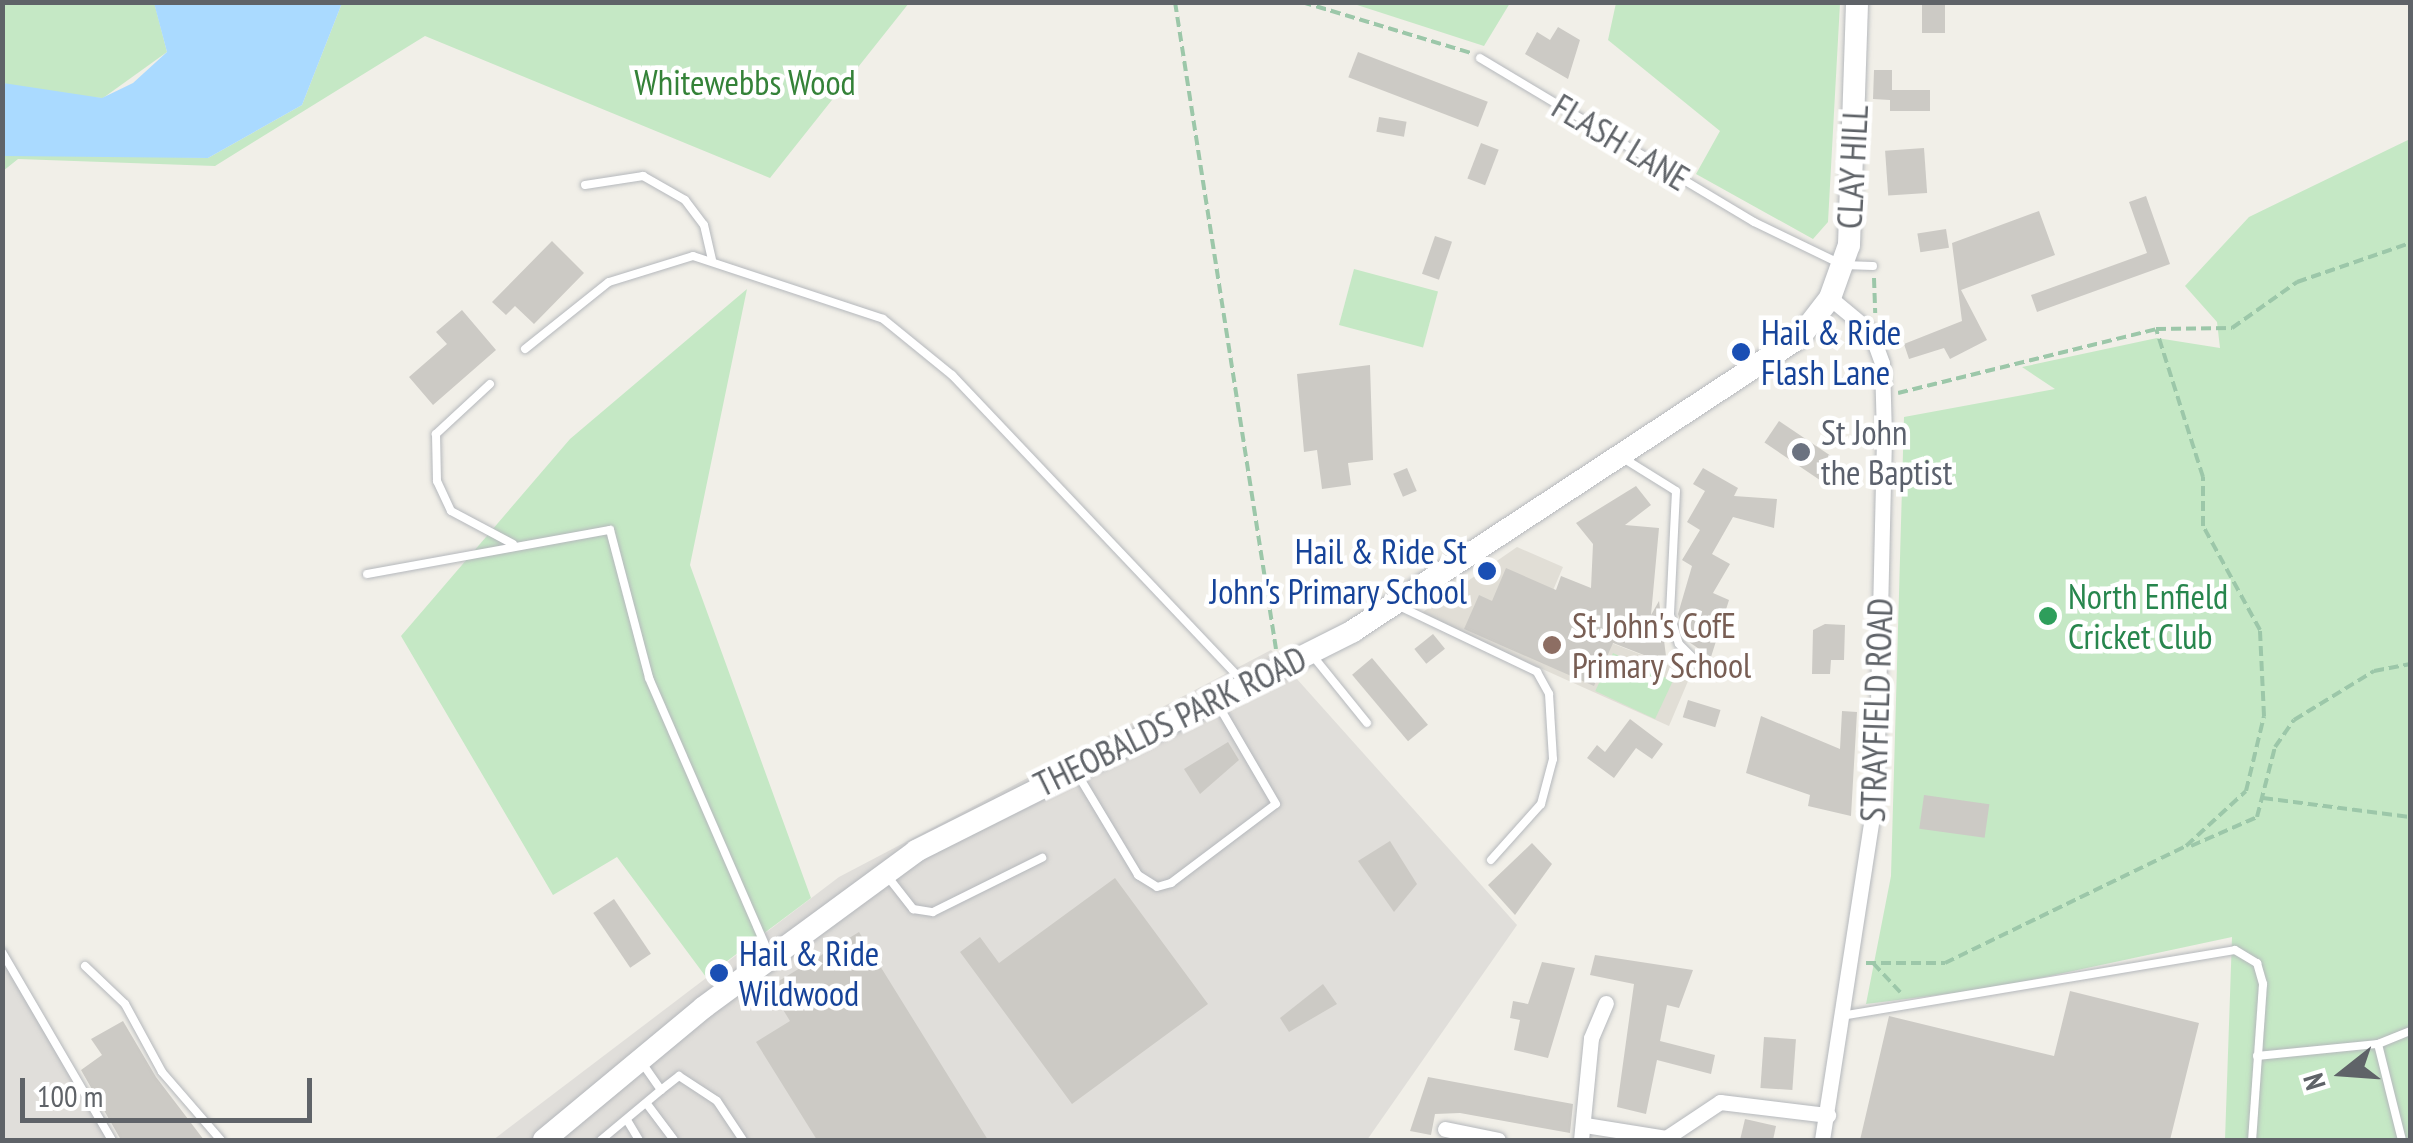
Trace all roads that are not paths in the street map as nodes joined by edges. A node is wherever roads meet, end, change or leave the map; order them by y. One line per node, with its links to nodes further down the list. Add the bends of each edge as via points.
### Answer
1 (1857, 2): 5 (street, CLAY HILL)
2 (1480, 58): 5 (lane, FLASH LANE)
3 (586, 185): 4 (lane, via 642,176 684,200 704,225)
4 (712, 260): 9 (lane, via 693,256 609,282); 17 (lane, via 884,319 1133,558 1233,662)
5 (1843, 265): 6 (lane, FLASH LANE); 7 (street, CLAY HILL)
6 (1873, 266)
7 (1830, 298): 8 (street, CLAY HILL); 28 (street, STRAYFIELD ROAD, via 1871,332 1884,397 1876,790 1864,963)
8 (1812, 323): 11 (street, THEOBALDS PARK ROAD)
9 (525, 349)
10 (490, 384): 12 (lane, via 436,434 439,492 469,524)
11 (1620, 456): 14 (street, THEOBALDS PARK ROAD); 16 (lane, via 1676,491 1670,615 1679,644)
12 (517, 545): 13 (lane); 25 (lane, via 610,530 648,678)
13 (367, 574)
14 (1397, 604): 15 (street, THEOBALDS PARK ROAD); 22 (lane, via 1537,672 1549,694 1554,760 1541,804)
15 (1310, 653): 17 (street, THEOBALDS PARK ROAD); 19 (lane)
16 (1699, 664)
17 (1245, 686): 18 (street, THEOBALDS PARK ROAD)
18 (1215, 698): 20 (street, THEOBALDS PARK ROAD); 20 (lane, via 1276,804 1171,884 1157,888 1138,875)
19 (1367, 723)
20 (1072, 765): 23 (street, THEOBALDS PARK ROAD)
21 (1042, 858): 23 (lane, via 933,912 913,909)
22 (1491, 860)
23 (886, 873): 25 (street, THEOBALDS PARK ROAD)
24 (2, 952): 41 (lane)
25 (771, 958): 32 (street, THEOBALDS PARK ROAD)
26 (85, 966): 42 (lane, via 124,1004 162,1072)
27 (1606, 1004): 40 (street, via 1591,1038)
28 (1847, 1015): 31 (lane, via 2235,950 2257,963 2262,984); 36 (street, STRAYFIELD ROAD)
29 (2410, 1030): 30 (lane)
30 (2378, 1044): 31 (lane); 37 (lane)
31 (2257, 1056): 50 (lane)
32 (640, 1060): 33 (lane); 43 (street, THEOBALDS PARK ROAD)
33 (660, 1090): 34 (lane); 47 (lane, via 679,1076 717,1101)
34 (648, 1104): 38 (lane); 46 (lane)
35 (2410, 1112): 37 (lane)
36 (1828, 1114): 40 (street, via 1720,1102 1666,1138); 49 (street, STRAYFIELD ROAD)
37 (2396, 1114): 51 (lane)
38 (627, 1120): 44 (lane); 45 (lane)
39 (1445, 1130): 48 (street)
40 (1583, 1133)
41 (112, 1140)
42 (221, 1140)
43 (544, 1140)
44 (601, 1140)
45 (639, 1140)
46 (674, 1140)
47 (743, 1140)
48 (1498, 1140)
49 (1822, 1140)
50 (2252, 1140)
51 (2402, 1140)

